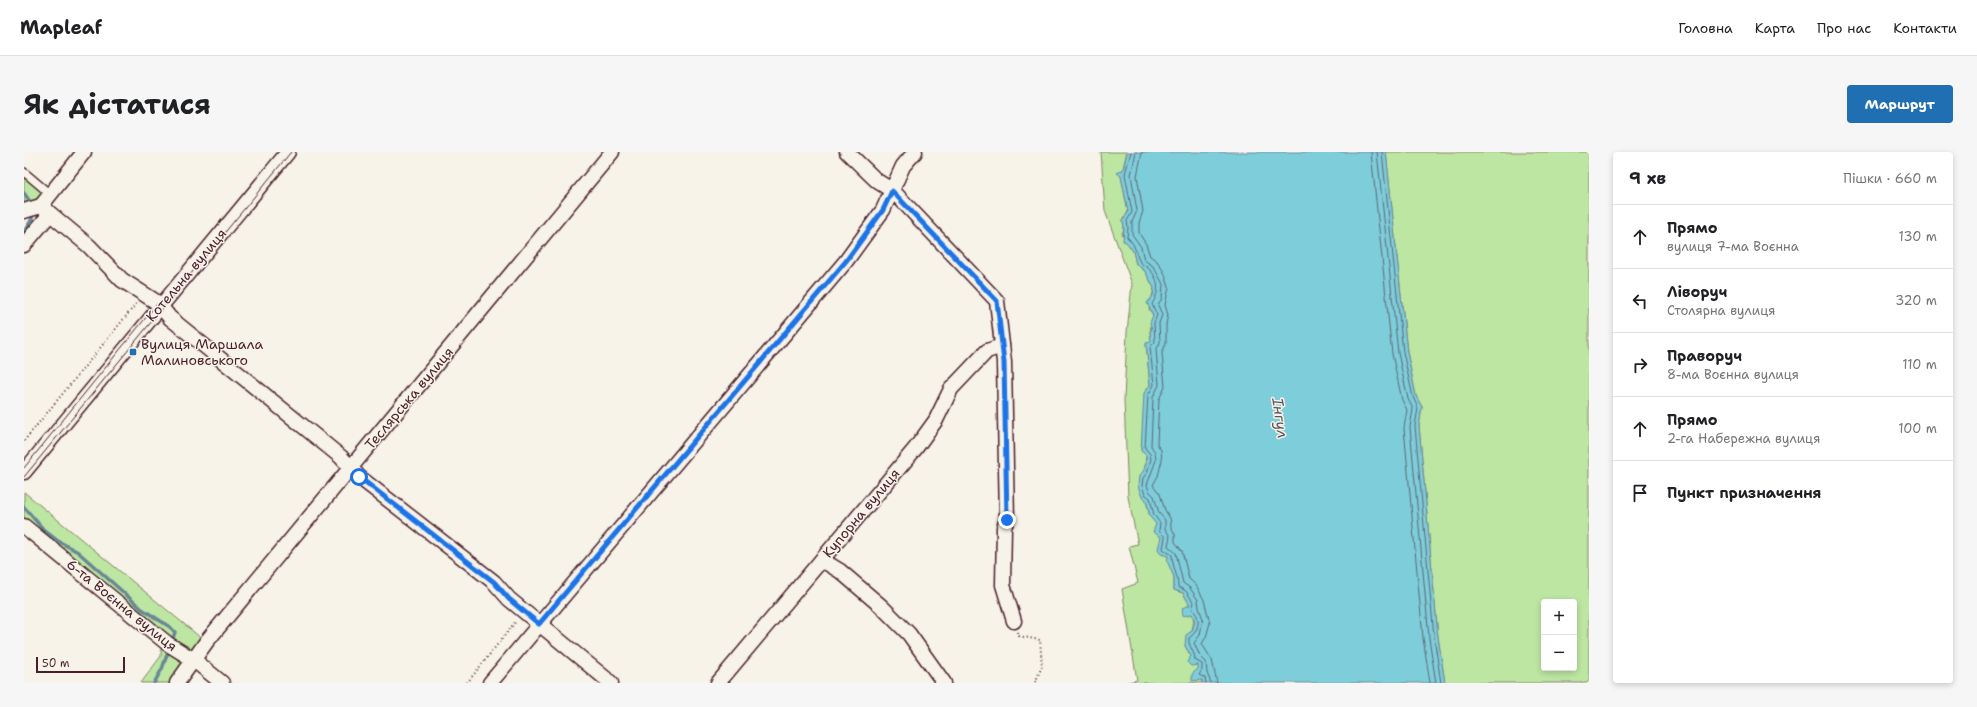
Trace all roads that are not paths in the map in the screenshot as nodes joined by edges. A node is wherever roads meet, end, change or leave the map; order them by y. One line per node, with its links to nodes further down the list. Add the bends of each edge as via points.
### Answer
1 (84, 152): 8 (street)
2 (288, 152): 12 (street, Котельна вулиця)
3 (612, 152): 14 (street, Теслярська вулиця)
4 (848, 152): 7 (street, via 877,181)
5 (915, 152): 7 (street, via 904,166)
6 (24, 172): 8 (lane)
7 (892, 191): 13 (street, via 997,301); 19 (street, via 883,210 846,261)
8 (50, 194): 9 (street)
9 (45, 210): 10 (street); 11 (street); 12 (street, via 89,246 122,280)
10 (24, 211)
11 (24, 245)
12 (160, 306): 14 (street, via 170,318 341,456); 15 (street, Котельна вулиця)
13 (1002, 346): 17 (street, Купорна вулиця, via 986,351 951,389 936,420 915,449); 18 (street, via 1007,520 1004,527 1003,585)
14 (351, 468): 19 (street, via 494,582 509,599); 20 (street, Теслярська вулиця)
15 (24, 472)
16 (24, 526): 20 (street, 6-та Воєнна вулиця, via 168,644)
17 (822, 560): 25 (street, Купорна вулиця); 26 (street, via 840,571 881,606 903,629)
18 (1014, 621)
19 (539, 624): 23 (street); 24 (street)
20 (194, 660): 21 (street, Теслярська вулиця); 22 (street, 6-та Воєнна вулиця)
21 (177, 683)
22 (222, 683)
23 (490, 683)
24 (611, 683)
25 (718, 683)
26 (944, 683)

